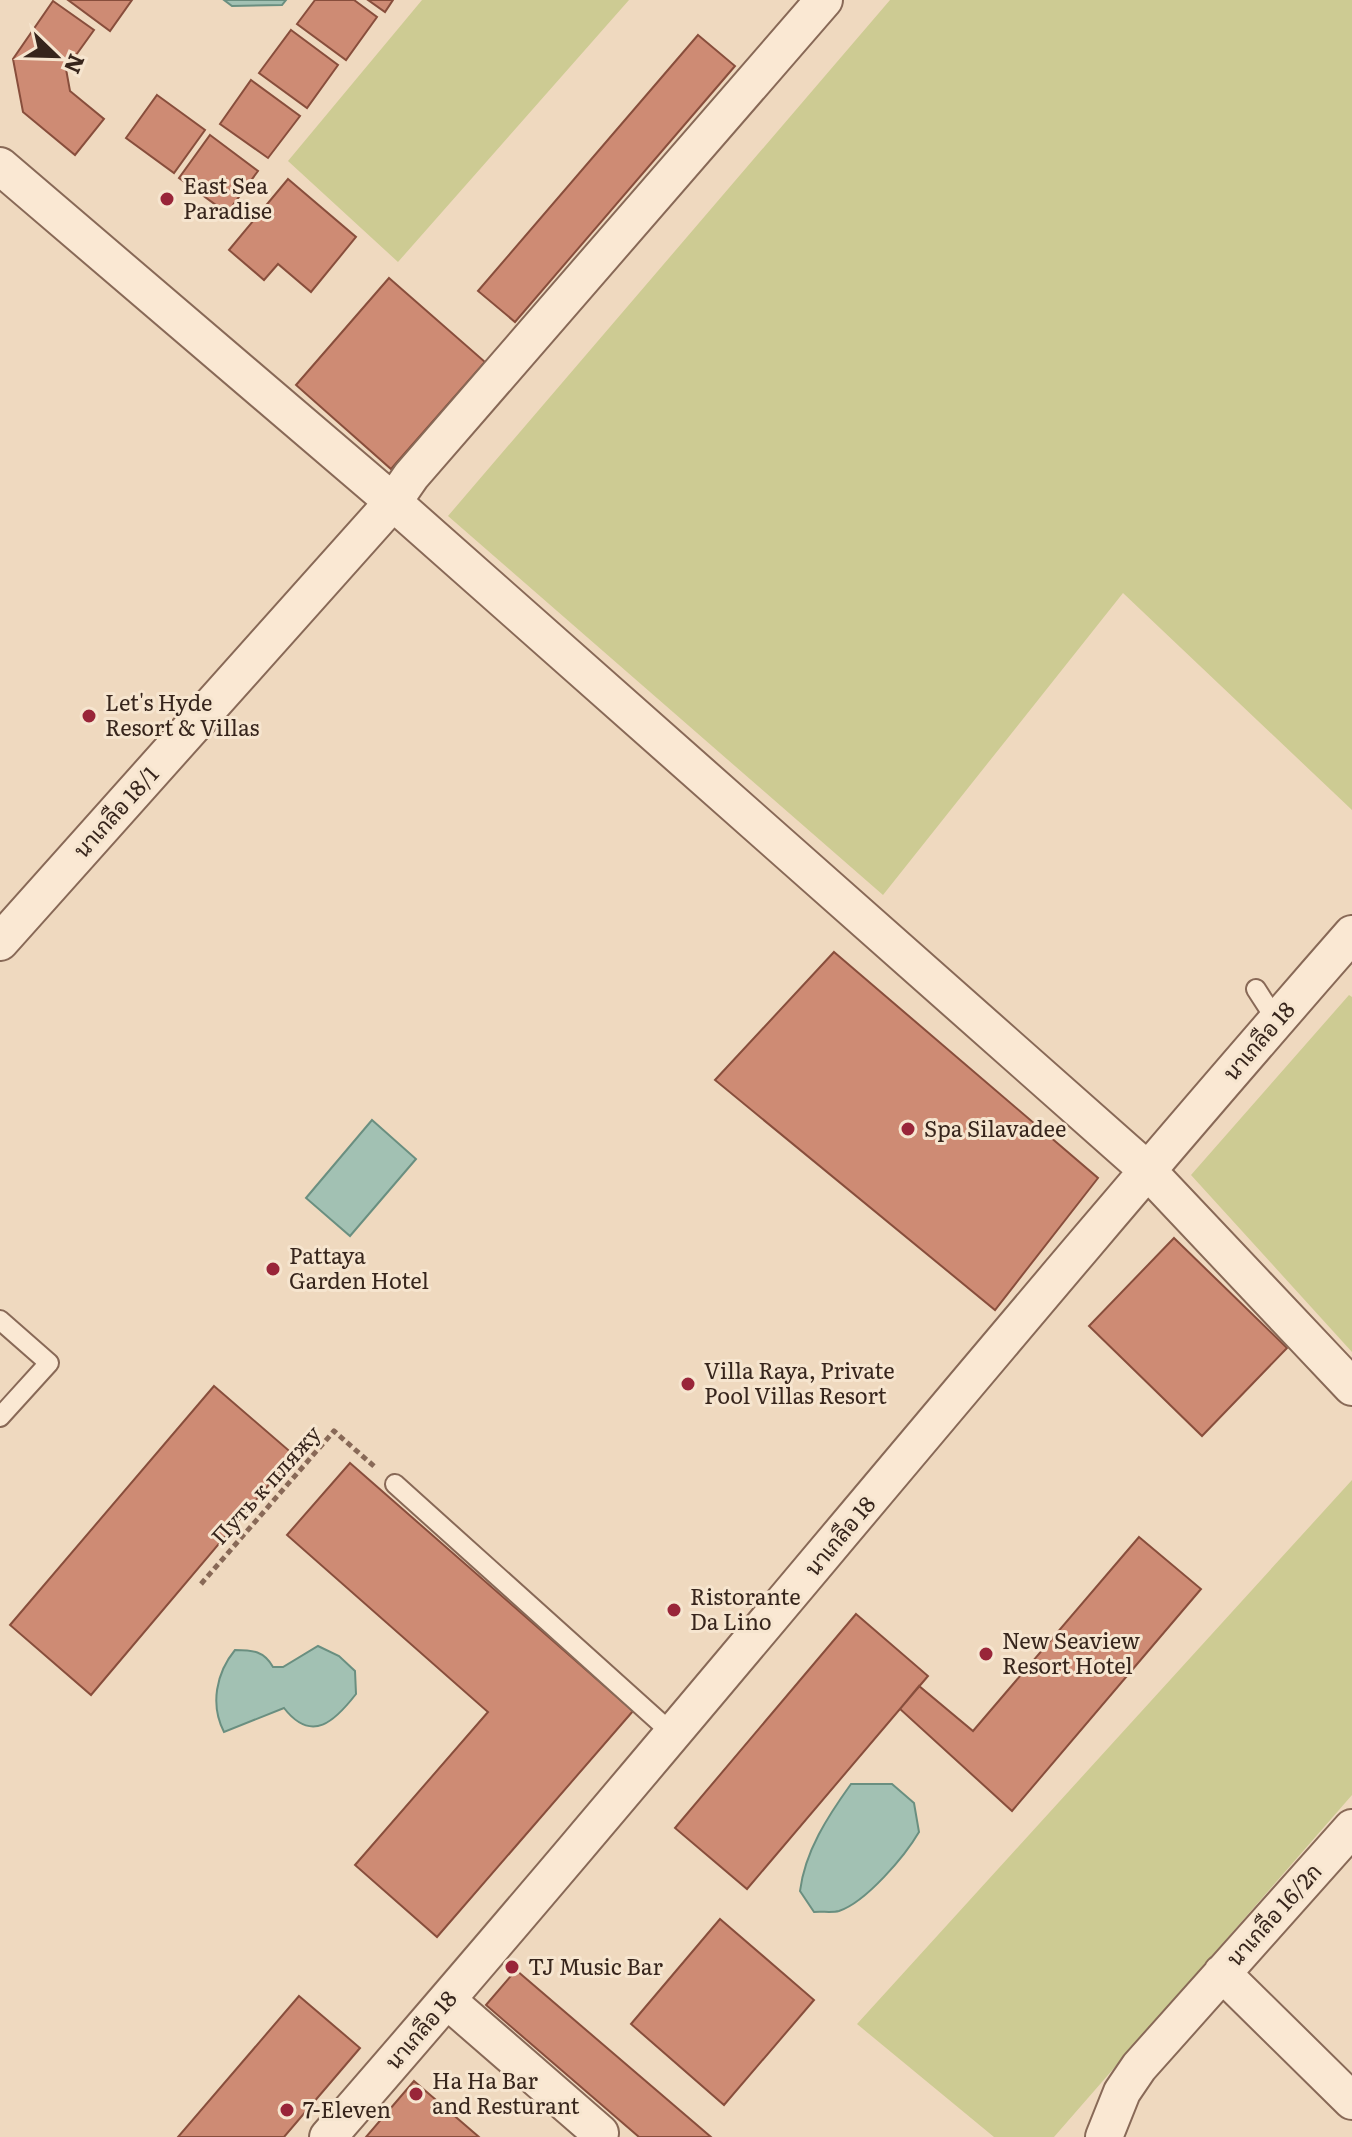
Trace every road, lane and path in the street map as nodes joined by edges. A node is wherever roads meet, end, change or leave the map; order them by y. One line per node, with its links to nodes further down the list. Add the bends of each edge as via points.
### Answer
1 (824, 0): 3 (street, นาเกลือ 18/1)
2 (0, 166): 3 (street)
3 (393, 502): 5 (street, นาเกลือ 18/1); 8 (street)
4 (1352, 934): 7 (street, นาเกลือ 18)
5 (0, 942)
6 (1256, 989): 7 (lane)
7 (1276, 1020): 8 (street, นาเกลือ 18)
8 (1146, 1169): 10 (street); 14 (street, นาเกลือ 18)
9 (0, 1320): 11 (lane, via 49,1363)
10 (1352, 1387)
11 (0, 1417)
12 (395, 1484): 13 (path, Путь к пляжу, via 334,1431); 14 (lane)
13 (201, 1584)
14 (674, 1735): 17 (street, นาเกลือ 18)
15 (1352, 1828): 16 (street, นาเกลือ 16/2ก)
16 (1222, 1973): 18 (street, นาเกลือ 16/2ก); 21 (street, via 1139,2067 1122,2092)
17 (447, 2000): 19 (street); 20 (street, นาเกลือ 18)
18 (1352, 2101)
19 (600, 2133)
20 (333, 2135)
21 (1104, 2137)

